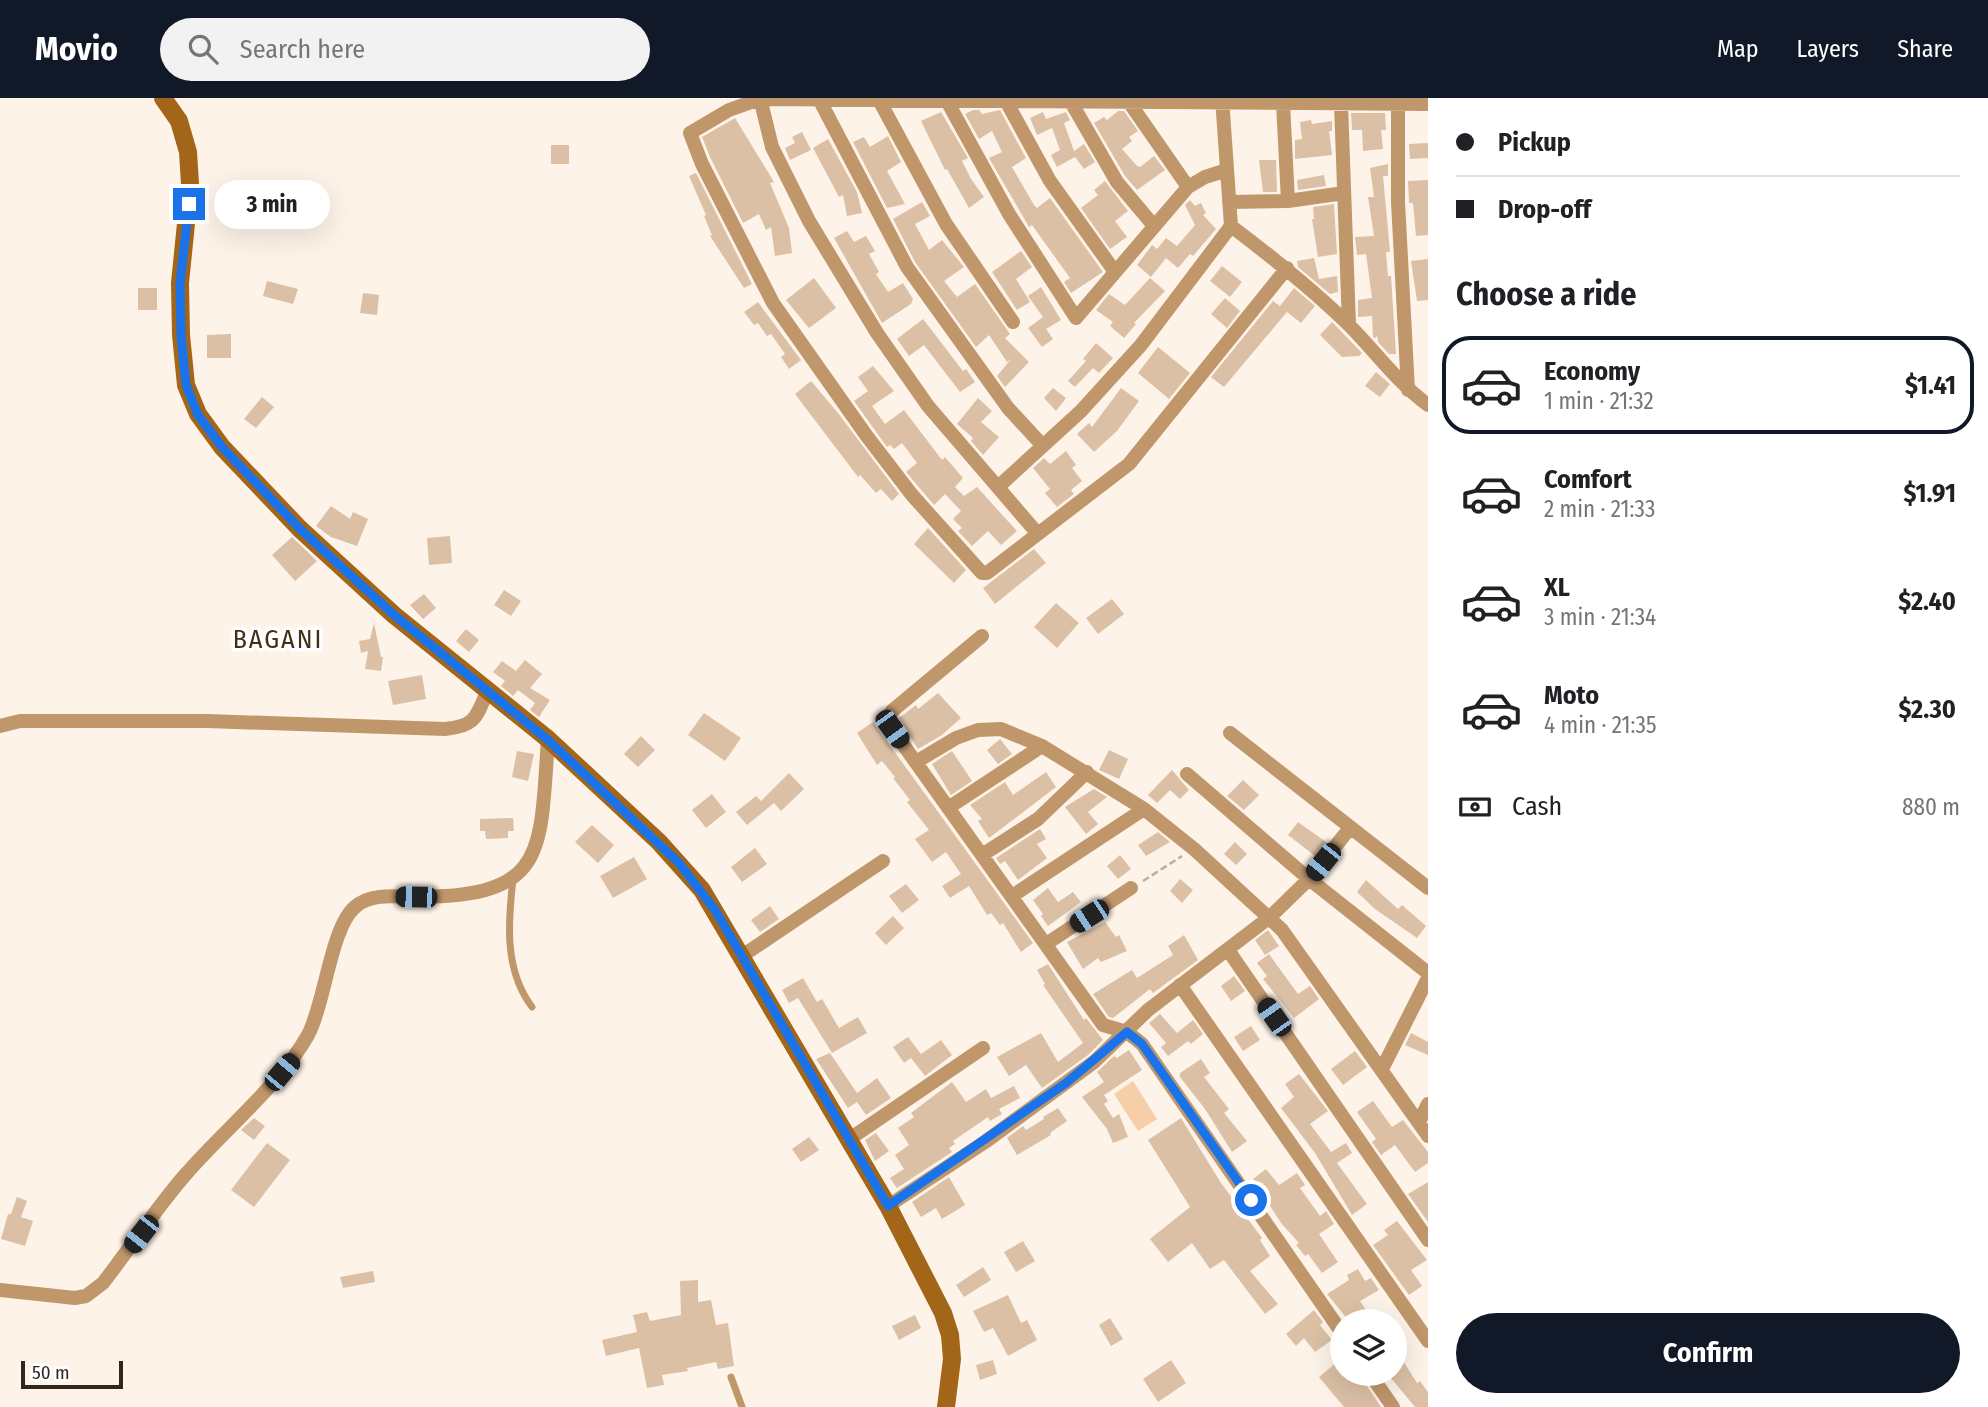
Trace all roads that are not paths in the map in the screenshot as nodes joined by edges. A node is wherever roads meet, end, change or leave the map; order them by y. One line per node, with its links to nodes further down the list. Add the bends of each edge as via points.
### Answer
1 (163, 98): 31 (street, via 179,121 188,152 181,335 186,385 198,415 300,529)
2 (760, 98): 3 (street); 28 (street, via 772,147 808,221 928,406); 29 (street, via 694,129 690,136 773,303 912,495 980,572 987,573)
3 (819, 100): 4 (street); 27 (street, via 907,267 1008,408)
4 (879, 100): 6 (street); 23 (street, via 946,224)
5 (1222, 100): 9 (street); 10 (street); 14 (street)
6 (947, 101): 7 (street); 22 (street, via 1009,214 1074,318)
7 (1006, 101): 8 (street); 22 (street, via 1050,181)
8 (1071, 102): 9 (street); 19 (street, via 1117,182)
9 (1129, 102): 15 (street)
10 (1283, 103): 11 (street); 17 (street)
11 (1341, 104): 12 (street); 16 (street)
12 (1398, 104): 13 (street); 25 (street)
13 (1428, 104)
14 (1227, 170): 15 (street); 18 (street)
15 (1188, 187): 19 (street)
16 (1344, 193): 17 (street); 24 (street)
17 (1287, 201): 18 (street)
18 (1229, 202): 20 (street)
19 (1154, 226): 22 (street)
20 (1231, 226): 21 (street); 27 (street, via 1141,345)
21 (1287, 268): 24 (street); 29 (street, via 1129,464)
22 (1115, 272)
23 (1013, 322)
24 (1349, 325): 25 (street)
25 (1408, 390): 26 (street)
26 (1428, 405)
27 (1043, 446): 28 (street)
28 (998, 487): 29 (street)
29 (1038, 534)
30 (982, 636): 36 (street, via 892,711 892,729)
31 (487, 692): 32 (street, via 470,724 445,729 206,721 20,721); 34 (street)
32 (0, 726)
33 (1230, 733): 41 (street)
34 (548, 740): 45 (street, via 540,832 526,867); 52 (street, via 679,863)
35 (1042, 746): 36 (street, via 1001,729 978,730); 37 (street); 39 (street)
36 (916, 762): 39 (street)
37 (1087, 772): 40 (street); 42 (street, via 1038,819)
38 (1187, 774): 44 (street)
39 (948, 808): 42 (street)
40 (1144, 809): 48 (street); 49 (street)
41 (1350, 828): 44 (street); 47 (street)
42 (982, 855): 48 (street)
43 (883, 861): 52 (street)
44 (1309, 878): 49 (street); 53 (street)
45 (513, 879): 55 (lane, via 509,915 512,962); 65 (street, via 469,894 378,897 354,907 340,933 317,1014 291,1060 184,1177 103,1283 75,1298)
46 (1131, 888): 50 (street)
47 (1428, 888)
48 (1012, 896): 50 (street)
49 (1270, 917): 51 (street); 58 (street)
50 (1046, 944): 56 (street, via 1103,1024)
51 (1228, 950): 54 (street); 64 (street)
52 (742, 956): 62 (street)
53 (1428, 975): 58 (street)
54 (1180, 985): 56 (street); 67 (street)
55 (532, 1007)
56 (1127, 1032): 63 (street, via 1066,1083); 66 (street, via 1142,1044)
57 (983, 1048): 62 (street)
58 (1382, 1069): 60 (street)
59 (1428, 1104): 60 (street)
60 (1419, 1122): 61 (street)
61 (1428, 1136)
62 (848, 1140): 63 (street)
63 (888, 1206): 71 (street, via 950,1335)
64 (1428, 1240)
65 (0, 1290)
66 (1330, 1316)
67 (1428, 1341)
68 (731, 1377): 70 (lane)
69 (1378, 1386): 72 (street)
70 (742, 1407)
71 (946, 1407)
72 (1393, 1407)

